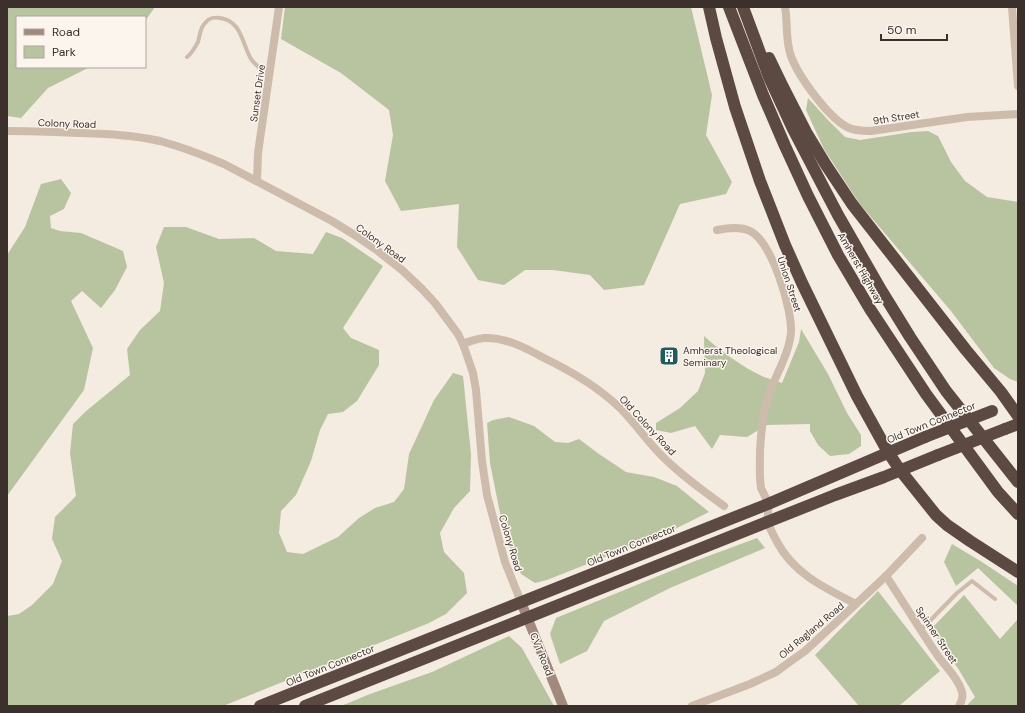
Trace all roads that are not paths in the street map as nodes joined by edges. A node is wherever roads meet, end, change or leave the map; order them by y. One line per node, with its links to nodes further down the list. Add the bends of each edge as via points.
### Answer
1 (279, 7): 9 (street, Sunset Drive)
2 (710, 7): 19 (highway, via 735,107 768,203 802,283 857,396)
3 (729, 7): 24 (highway, Amherst Highway, via 785,146 838,255 926,394 998,492)
4 (743, 7): 21 (highway, Amherst Highway, via 769,77 838,215 910,337 946,391)
5 (747, 7): 16 (highway, via 783,87 830,171 852,204)
6 (785, 7): 11 (street, 9th Street, via 787,42 796,68 827,110 847,127 871,131 967,117)
7 (1012, 7): 10 (street)
8 (187, 56): 9 (lane, via 195,47 206,21 211,18 224,18 238,28 252,61)
9 (269, 76): 13 (street, Sunset Drive, via 258,153)
10 (1018, 86)
11 (1018, 114)
12 (7, 131): 13 (street, Colony Road, via 103,134 160,141 206,156)
13 (257, 181): 15 (street, Colony Road, via 353,234 378,251 402,270 435,303)
14 (717, 230): 22 (street, Union Street, via 741,228 754,233 772,258 789,309 791,332 788,345 763,415 760,468 762,488)
15 (463, 344): 23 (street, Old Colony Road, via 484,338 513,343 561,366 592,385 620,409 681,474); 30 (street, Colony Road, via 476,390 487,495 505,562)
16 (1010, 404): 17 (highway); 19 (highway, Old Town Connector, bridge)
17 (1018, 416)
18 (1018, 424): 20 (highway, bridge)
19 (888, 452): 20 (highway); 22 (highway, Old Town Connector)
20 (900, 470): 25 (highway); 27 (highway, via 936,515)
21 (1018, 482)
22 (768, 504): 25 (street, Union Street); 30 (highway, Old Town Connector)
23 (724, 506)
24 (1018, 514)
25 (768, 522): 31 (street, via 780,548 800,571 827,590); 32 (highway)
26 (922, 538): 28 (street, Old Ragland Road)
27 (1018, 572)
28 (886, 576): 31 (street, Old Ragland Road); 33 (street, Spinner Street)
29 (995, 599): 33 (lane, via 972,581)
30 (521, 602): 32 (street, CVT Road); 34 (highway, Old Town Connector)
31 (856, 604): 37 (street, Old Ragland Road, via 805,650 776,672)
32 (528, 617): 35 (highway); 36 (street, CVT Road)
33 (921, 630): 38 (street, Spinner Street, via 962,689 963,696)
34 (260, 706)
35 (306, 706)
36 (563, 706)
37 (692, 706)
38 (959, 706)

